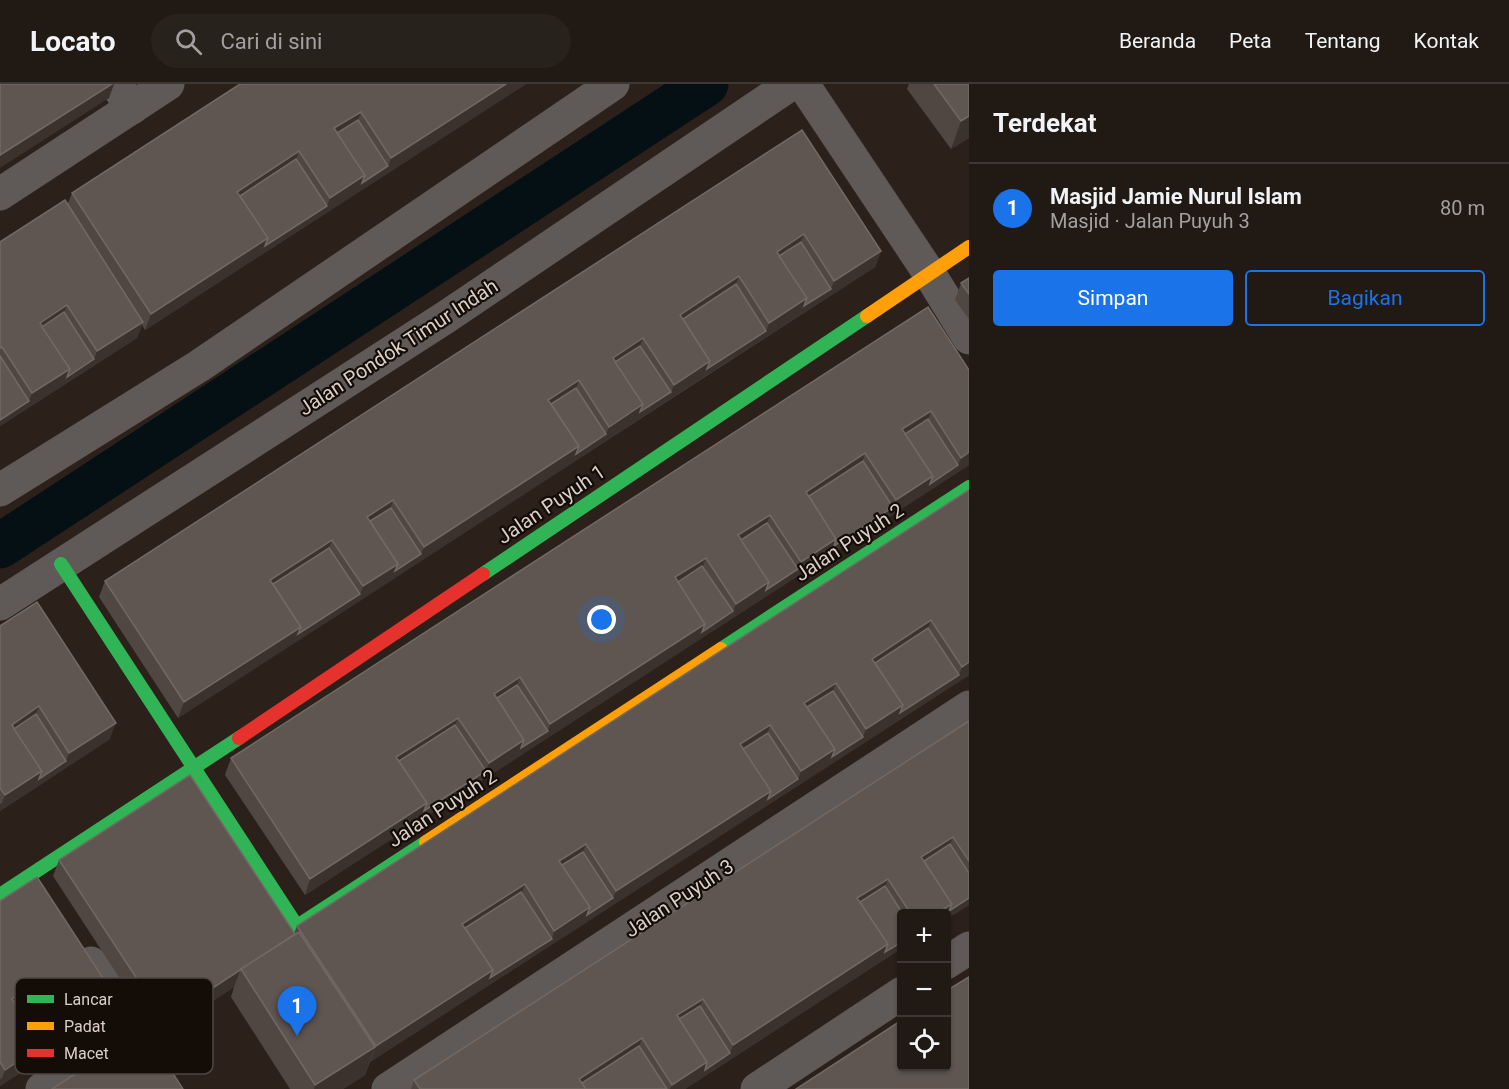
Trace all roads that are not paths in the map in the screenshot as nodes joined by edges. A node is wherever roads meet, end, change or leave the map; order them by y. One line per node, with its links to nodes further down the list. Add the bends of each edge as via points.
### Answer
1 (168, 84): 5 (street)
2 (613, 84): 11 (street, via 199,366)
3 (791, 84): 12 (street, Jalan Pondok Timur Indah, via 446,316)
4 (803, 84): 8 (street)
5 (124, 96): 6 (street)
6 (0, 194)
7 (969, 247): 8 (street, Jalan Puyuh 1)
8 (929, 273): 9 (street); 15 (street, Jalan Puyuh 1)
9 (969, 338)
10 (969, 487): 15 (street, Jalan Puyuh 2, via 297,926)
11 (0, 490)
12 (62, 564): 13 (street, Jalan Pondok Timur Indah); 15 (street, Jalan Puyuh 2)
13 (0, 604)
14 (969, 708): 24 (street, Jalan Puyuh 3)
15 (194, 768): 16 (street, Jalan Puyuh 1, via 39,884)
16 (0, 895)
17 (78, 942): 20 (street)
18 (969, 948): 19 (street)
19 (951, 960)
20 (101, 978)
21 (897, 996): 25 (street)
22 (65, 1074): 23 (street)
23 (42, 1089)
24 (388, 1089)
25 (757, 1089)

